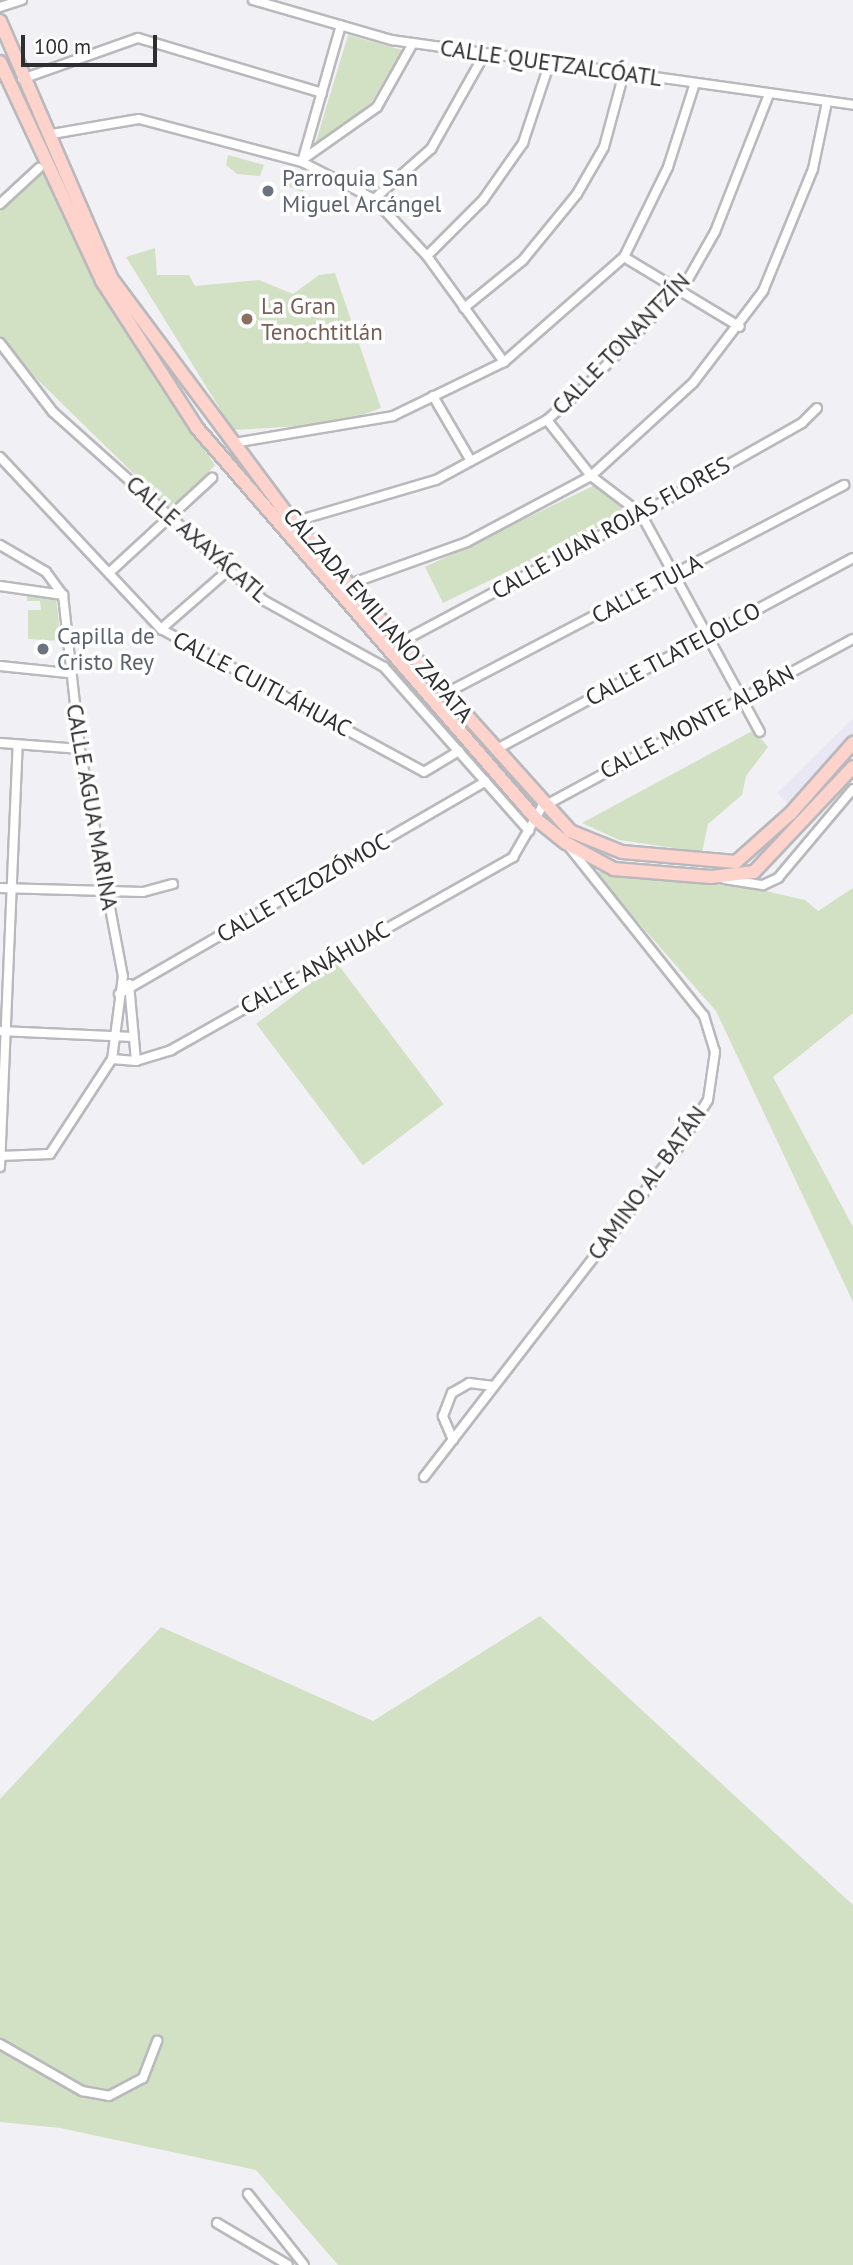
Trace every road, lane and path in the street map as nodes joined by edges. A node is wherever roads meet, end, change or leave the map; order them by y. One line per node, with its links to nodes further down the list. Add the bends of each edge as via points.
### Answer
1 (22, 0): 3 (street)
2 (253, 0): 5 (street, CALLE QUETZALCÓATL)
3 (0, 7)
4 (0, 21): 11 (main road, CALZADA EMILIANO ZAPATA)
5 (341, 25): 6 (street, CALLE QUETZALCÓATL); 13 (street)
6 (413, 43): 7 (street, CALLE QUETZALCÓATL); 18 (street, via 377,107)
7 (485, 53): 9 (street, CALLE QUETZALCÓATL); 20 (street, via 431,149)
8 (0, 62): 67 (main road, CALZADA EMILIANO ZAPATA, via 102,281 197,428)
9 (550, 62): 10 (street, CALLE QUETZALCÓATL); 22 (street, via 523,143 483,200)
10 (624, 73): 12 (street, CALLE QUETZALCÓATL); 25 (street, via 604,147 578,194 523,260)
11 (22, 79): 13 (street, via 138,38); 17 (main road, CALZADA EMILIANO ZAPATA)
12 (695, 83): 14 (street, CALLE QUETZALCÓATL); 23 (street, via 668,167)
13 (322, 93): 18 (street)
14 (769, 94): 15 (street, CALLE QUETZALCÓATL); 24 (street, CALLE TONANTZÍN, via 715,232)
15 (827, 102): 16 (street, CALLE QUETZALCÓATL); 26 (street, via 813,169 763,291)
16 (853, 105)
17 (52, 134): 18 (street, via 139,118); 32 (main road, CALZADA EMILIANO ZAPATA, via 111,278)
18 (302, 161): 20 (street)
19 (39, 168): 21 (street)
20 (374, 199): 22 (street)
21 (0, 204)
22 (427, 256): 25 (street)
23 (624, 257): 24 (street); 28 (street)
24 (680, 289): 26 (street); 31 (street, CALLE TONANTZÍN)
25 (464, 308): 28 (street)
26 (740, 327): 35 (street, via 693,383)
27 (0, 343): 39 (street, CALLE AXAYÁCATL, via 53,412)
28 (504, 362): 29 (street)
29 (433, 396): 32 (street, via 393,416); 34 (street)
30 (817, 408): 38 (street, CALLE JUAN ROJAS FLORES, via 803,423)
31 (547, 420): 34 (street, CALLE TONANTZÍN); 35 (street)
32 (234, 443): 40 (main road, CALZADA EMILIANO ZAPATA)
33 (0, 457): 44 (street, CALLE CUITLÁHUAC)
34 (471, 461): 40 (street, CALLE TONANTZÍN, via 436,480)
35 (591, 476): 38 (street); 46 (street, via 467,542)
36 (212, 478): 39 (street)
37 (844, 485): 45 (street, CALLE TULA)
38 (642, 514): 45 (street); 52 (street, CALLE JUAN ROJAS FLORES)
39 (172, 520): 43 (street, CALLE AXAYÁCATL); 44 (street)
40 (293, 522): 46 (main road, CALZADA EMILIANO ZAPATA)
41 (0, 545): 48 (street, via 46,572)
42 (853, 558): 50 (street, CALLE TLATELOLCO)
43 (232, 567): 49 (street); 63 (street, CALLE AXAYÁCATL, via 263,600 384,667)
44 (110, 572): 49 (street, CALLE CUITLÁHUAC)
45 (675, 574): 50 (street); 55 (street, CALLE TULA)
46 (346, 585): 52 (main road, CALZADA EMILIANO ZAPATA)
47 (0, 586): 48 (street)
48 (63, 595): 54 (street, CALLE AGUA MARINA)
49 (161, 629): 63 (street, CALLE CUITLÁHUAC, via 424,772)
50 (707, 636): 56 (street); 62 (street, CALLE TLATELOLCO)
51 (853, 639): 56 (street, CALLE MONTE ALBÁN)
52 (401, 642): 55 (main road, CALZADA EMILIANO ZAPATA)
53 (0, 666): 54 (street)
54 (68, 673): 61 (street, CALLE AGUA MARINA)
55 (450, 691): 62 (main road, CALZADA EMILIANO ZAPATA)
56 (741, 698): 57 (street); 67 (street, CALLE MONTE ALBÁN)
57 (760, 732)
58 (0, 743): 60 (street)
59 (853, 743): 67 (main road, CALZADA EMILIANO ZAPATA, via 791,813 736,862 622,852)
60 (18, 745): 61 (street); 73 (street)
61 (80, 750): 74 (street, CALLE AGUA MARINA)
62 (494, 750): 67 (main road, CALZADA EMILIANO ZAPATA)
63 (459, 751): 65 (street, CALLE AXAYÁCATL)
64 (853, 767): 70 (main road, CALZADA EMILIANO ZAPATA, via 754,872)
65 (486, 781): 68 (street, CALLE AXAYÁCATL); 76 (street, CALLE TEZOZÓMOC)
66 (853, 789): 70 (street, via 778,878 763,885)
67 (539, 813): 68 (street); 69 (main road, CALZADA EMILIANO ZAPATA)
68 (529, 831): 82 (street, CALLE ANÁHUAC, via 513,857 171,1050)
69 (566, 843): 70 (main road, CALZADA EMILIANO ZAPATA, via 614,869); 85 (street, CAMINO AL BATÁN, via 681,980 704,1016 715,1052 708,1100 676,1151)
70 (711, 877)
71 (173, 884): 74 (street)
72 (0, 888): 73 (street)
73 (13, 889): 74 (street); 78 (street)
74 (107, 892): 75 (street, CALLE AGUA MARINA)
75 (123, 976): 76 (street, CALLE AGUA MARINA); 77 (street, CALLE AGUA MARINA)
76 (132, 988): 77 (street, CALLE TEZOZÓMOC); 80 (street)
77 (119, 995): 79 (street, CALLE AGUA MARINA)
78 (4, 1031): 79 (street); 83 (street)
79 (117, 1036): 80 (street); 81 (street, CALLE AGUA MARINA)
80 (133, 1037): 82 (street)
81 (111, 1059): 82 (street, CALLE ANÁHUAC); 83 (street, CALLE AGUA MARINA, via 50,1154)
82 (136, 1061)
83 (1, 1156): 84 (street)
84 (0, 1167)
85 (494, 1386): 86 (street, CAMINO AL BATÁN); 86 (street, via 469,1383 452,1393 443,1416)
86 (453, 1440): 87 (street, CAMINO AL BATÁN)
87 (424, 1477)
88 (157, 2041): 89 (street, via 143,2078 109,2096 82,2091)
89 (0, 2044)
90 (248, 2194): 93 (street)
91 (218, 2223): 92 (street)
92 (288, 2265)
93 (304, 2265)

